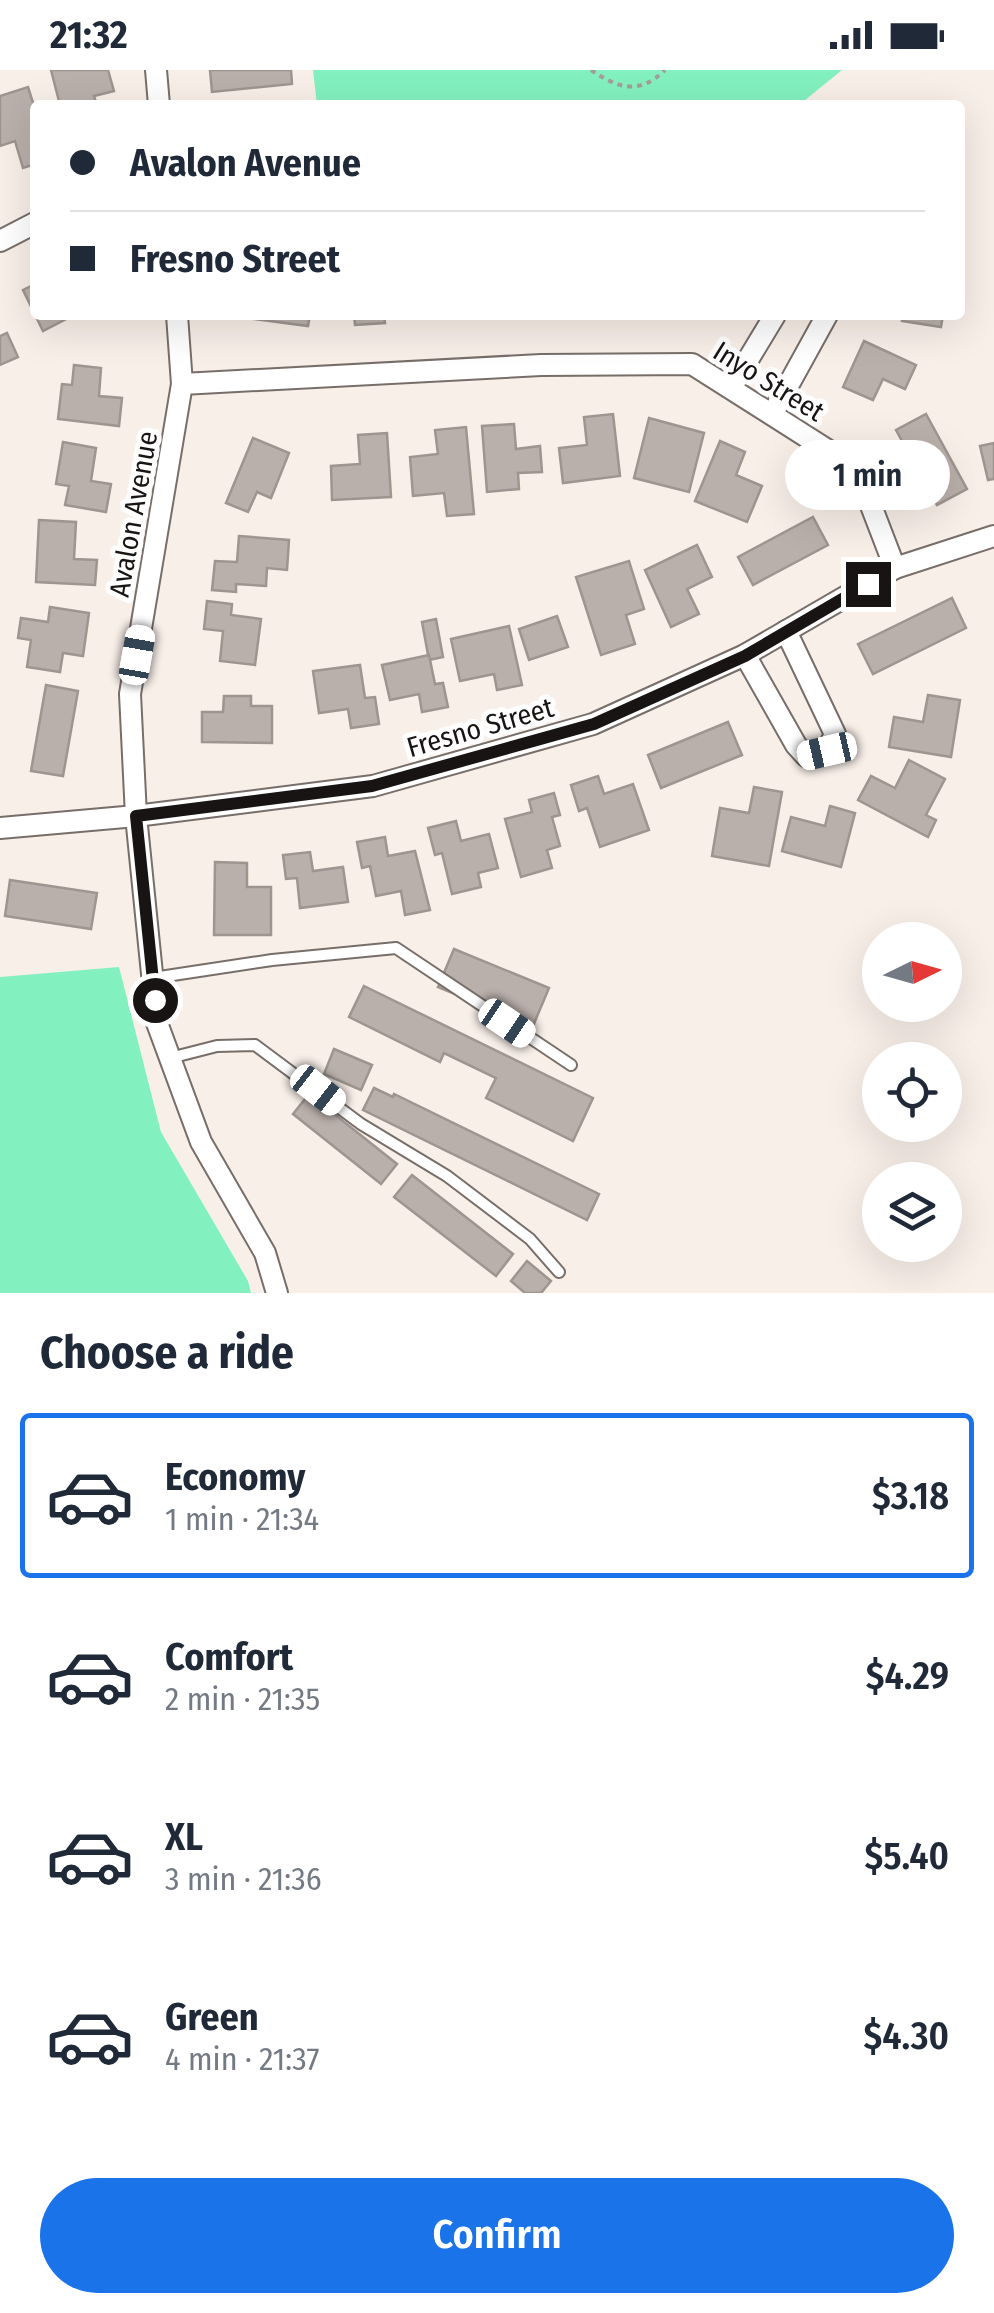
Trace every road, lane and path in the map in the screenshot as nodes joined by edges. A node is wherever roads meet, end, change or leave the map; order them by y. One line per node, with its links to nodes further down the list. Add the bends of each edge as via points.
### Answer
1 (156, 70): 4 (street)
2 (590, 70): 3 (path, via 628,88 652,83)
3 (666, 70)
4 (159, 100)
5 (30, 226): 6 (street)
6 (0, 241)
7 (177, 320): 10 (street, Avalon Avenue)
8 (772, 320): 11 (street)
9 (824, 320): 12 (street)
10 (182, 384): 11 (street, Inyo Street, via 692,364); 17 (street, Avalon Avenue, via 130,694)
11 (731, 388): 12 (street, Inyo Street)
12 (773, 412): 14 (street, Inyo Street, via 829,451 870,503)
13 (994, 536): 14 (street, Fresno Street)
14 (895, 568): 15 (street, Fresno Street)
15 (786, 631): 16 (street, Fresno Street); 16 (street, via 835,734 827,751 806,756 796,745)
16 (745, 656): 17 (street, Fresno Street, via 594,724 372,786)
17 (136, 816): 18 (street, Fresno Street); 19 (street, Avalon Avenue)
18 (0, 828)
19 (152, 978): 20 (street, Avalon Avenue); 21 (lane, via 396,948)
20 (170, 1058): 22 (lane, via 256,1045 362,1124 447,1176 530,1239); 23 (street, Avalon Avenue, via 201,1142 265,1253)
21 (571, 1065)
22 (560, 1272)
23 (277, 1293)

